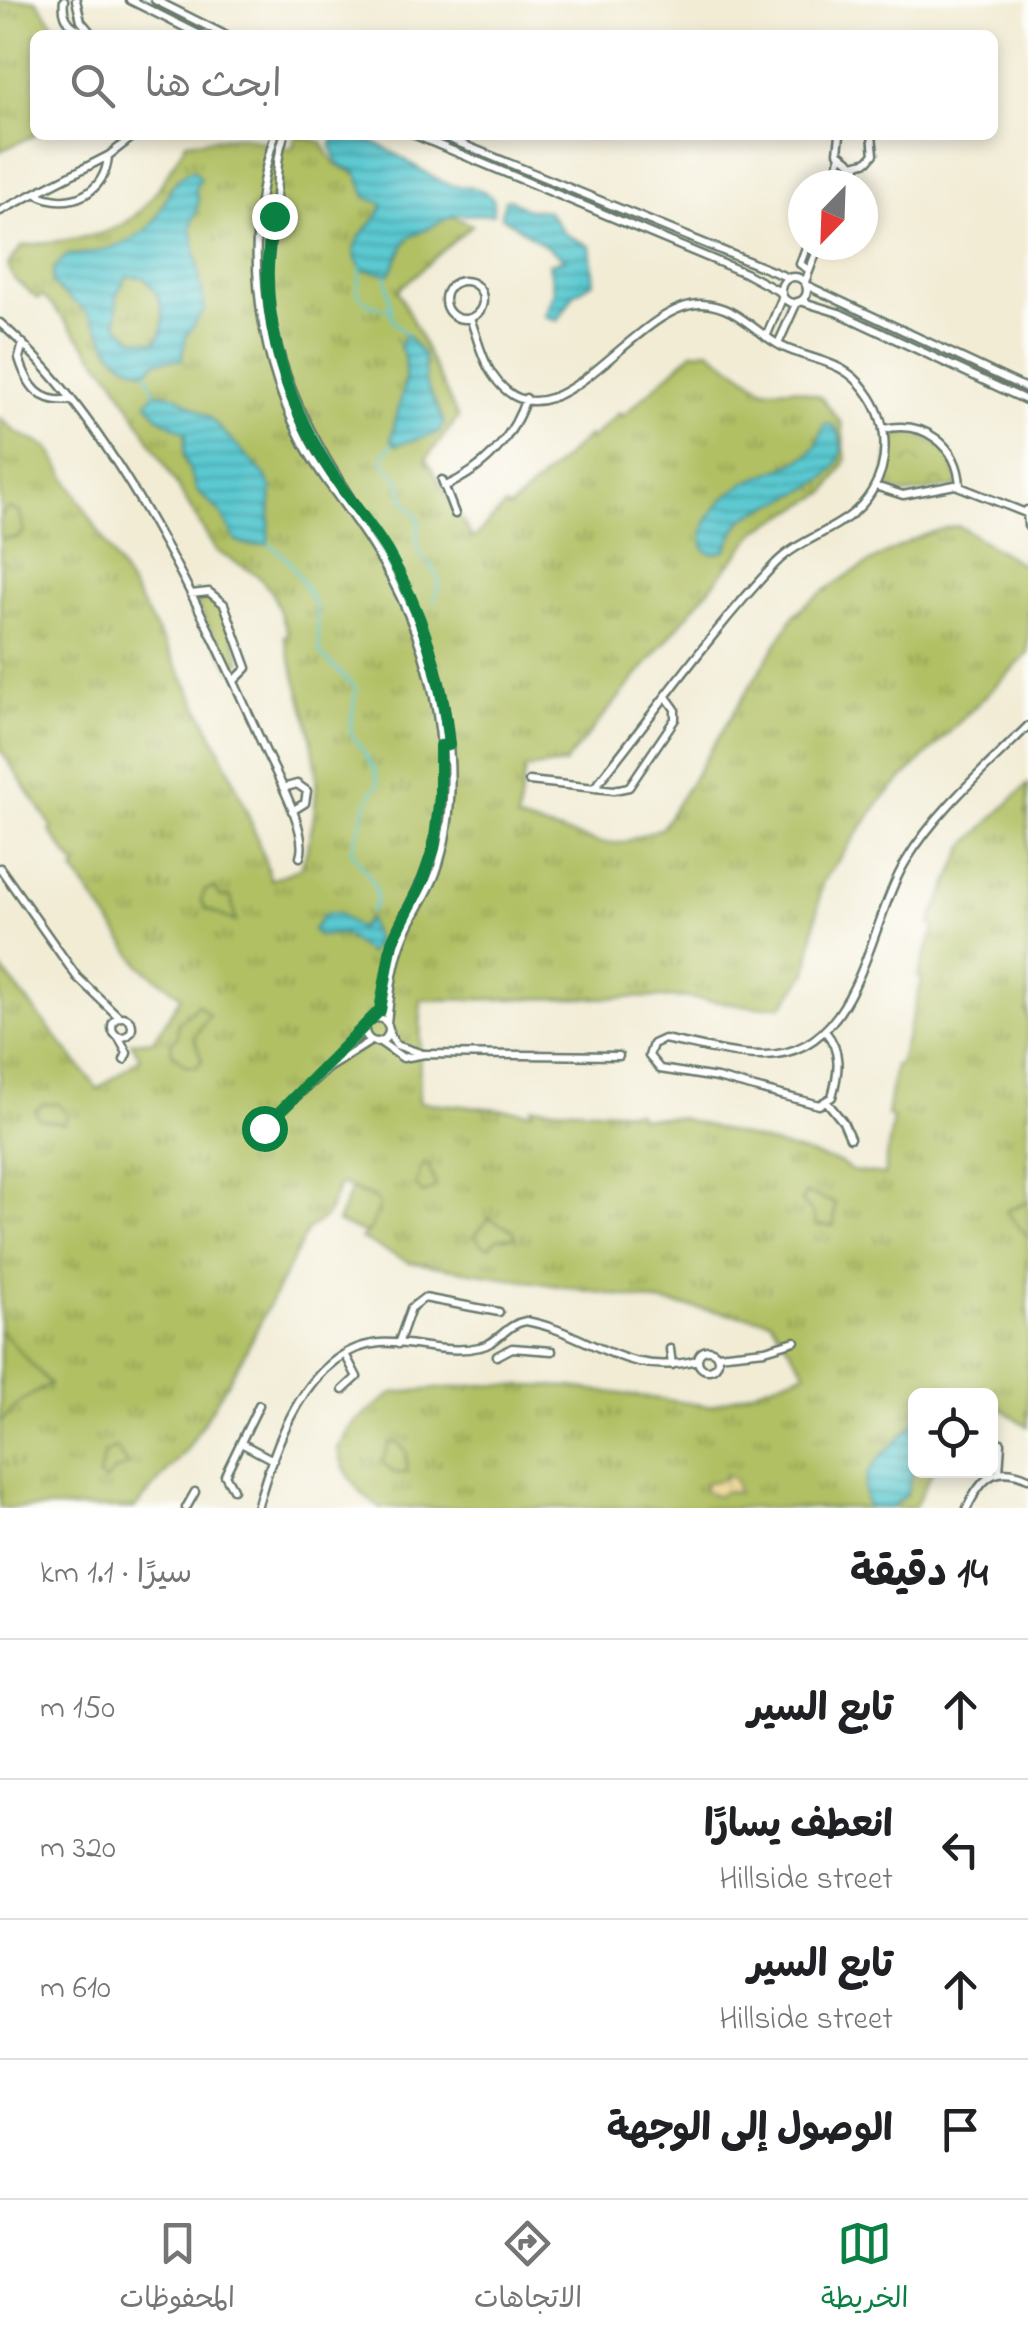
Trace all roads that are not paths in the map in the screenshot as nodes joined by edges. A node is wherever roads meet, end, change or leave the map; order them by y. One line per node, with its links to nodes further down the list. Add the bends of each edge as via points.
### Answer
1 (130, 0): 7 (street)
2 (155, 0): 8 (street)
3 (63, 3): 4 (street, via 70,11); 5 (street, via 70,25)
4 (76, 3): 6 (street)
5 (82, 30)
6 (89, 30)
7 (190, 30)
8 (215, 30)
9 (129, 140): 16 (street)
10 (274, 140): 22 (street)
11 (283, 140): 23 (street)
12 (426, 140): 30 (street, via 755,277)
13 (452, 140): 28 (street)
14 (840, 140): 17 (street)
15 (873, 140): 18 (street, via 874,154)
16 (108, 156): 21 (street); 21 (street, via 102,180 84,195 56,201)
17 (840, 156): 18 (street); 19 (street)
18 (858, 165): 20 (street)
19 (837, 170)
20 (855, 170)
21 (36, 193): 24 (street)
22 (259, 208): 23 (street, via 266,214); 53 (street, via 260,303 279,385 313,460 404,605)
23 (275, 210): 53 (street, via 267,284 287,382 320,455 388,553 413,602 434,660)
24 (0, 211)
25 (801, 260): 27 (street)
26 (813, 260): 27 (street)
27 (809, 270): 29 (street)
28 (789, 278): 29 (street); 30 (street)
29 (806, 284): 31 (street); 39 (street)
30 (782, 296): 31 (street); 33 (street)
31 (798, 302): 35 (street); 42 (street, via 856,320)
32 (470, 318): 32 (street, via 482,297 472,283 460,282 446,292 446,305 457,318); 40 (street, via 495,378)
33 (773, 321): 35 (street, via 778,330); 36 (street)
34 (0, 323): 37 (street)
35 (785, 328): 38 (street)
36 (766, 337): 38 (street); 40 (street, via 728,309 680,306 644,327 572,391 550,400)
37 (23, 343): 41 (street); 41 (street, via 19,358 35,392 53,402)
38 (778, 344): 43 (street, via 851,374 874,402)
39 (1028, 389)
40 (526, 398): 47 (street, via 492,456 443,483)
41 (72, 400): 49 (street)
42 (1028, 402)
43 (884, 429): 44 (street); 45 (street, via 915,428 936,438 952,456)
44 (875, 486): 45 (street, via 902,494); 51 (street, via 854,514 775,564)
45 (960, 486): 46 (street)
46 (1027, 511): 48 (street)
47 (455, 514)
48 (1028, 526)
49 (191, 594): 50 (street); 50 (street, via 209,592 224,604 247,668)
50 (234, 680): 55 (street)
51 (666, 698): 56 (street); 56 (street, via 675,718 637,780 620,790)
52 (1028, 726): 64 (street, via 914,848 848,1002)
53 (444, 746): 61 (street, via 434,847 392,942); 62 (street, via 449,806 442,849 400,946)
54 (530, 780): 56 (street)
55 (283, 788): 57 (street); 57 (street, via 297,784 307,791 305,803)
56 (594, 788)
57 (292, 811): 58 (street, via 303,844)
58 (300, 857)
59 (0, 868): 60 (street, via 77,976)
60 (119, 1017): 66 (street, via 112,1027); 66 (street, via 132,1029)
61 (376, 1018): 62 (street); 63 (street)
62 (387, 1023): 65 (street)
63 (364, 1030): 67 (street); 71 (street)
64 (825, 1032): 72 (street, via 838,1057); 72 (street, via 780,1054 664,1039 648,1056 660,1070)
65 (389, 1033): 67 (street); 68 (street)
66 (118, 1037): 70 (street)
67 (376, 1042): 68 (street); 71 (street)
68 (402, 1052): 69 (street)
69 (619, 1056)
70 (124, 1060)
71 (328, 1068): 73 (street)
72 (827, 1102): 74 (street)
73 (256, 1133)
74 (850, 1138)
75 (500, 1312): 78 (street, via 424,1298 412,1308)
76 (498, 1337): 78 (street, via 475,1348); 80 (street); 86 (street, via 516,1323 531,1322 620,1360)
77 (795, 1341): 82 (street)
78 (398, 1344): 83 (street, via 371,1344)
79 (670, 1348): 86 (street)
80 (508, 1349): 81 (street); 84 (street)
81 (552, 1351)
82 (716, 1354): 85 (street, via 705,1350); 85 (street, via 717,1365 709,1371)
83 (346, 1356): 87 (street, via 357,1377); 91 (street, via 306,1392)
84 (497, 1356)
85 (697, 1360): 86 (street)
86 (672, 1365)
87 (344, 1390)
88 (259, 1405): 89 (street)
89 (241, 1443): 91 (street); 93 (street)
90 (1001, 1443): 94 (street)
91 (273, 1460): 99 (street)
92 (220, 1462): 93 (street)
93 (228, 1467): 96 (street, via 225,1480)
94 (999, 1472): 95 (street); 100 (street, via 980,1483)
95 (1028, 1478)
96 (233, 1488)
97 (195, 1492): 98 (street)
98 (186, 1508)
99 (257, 1508)
100 (967, 1508)

